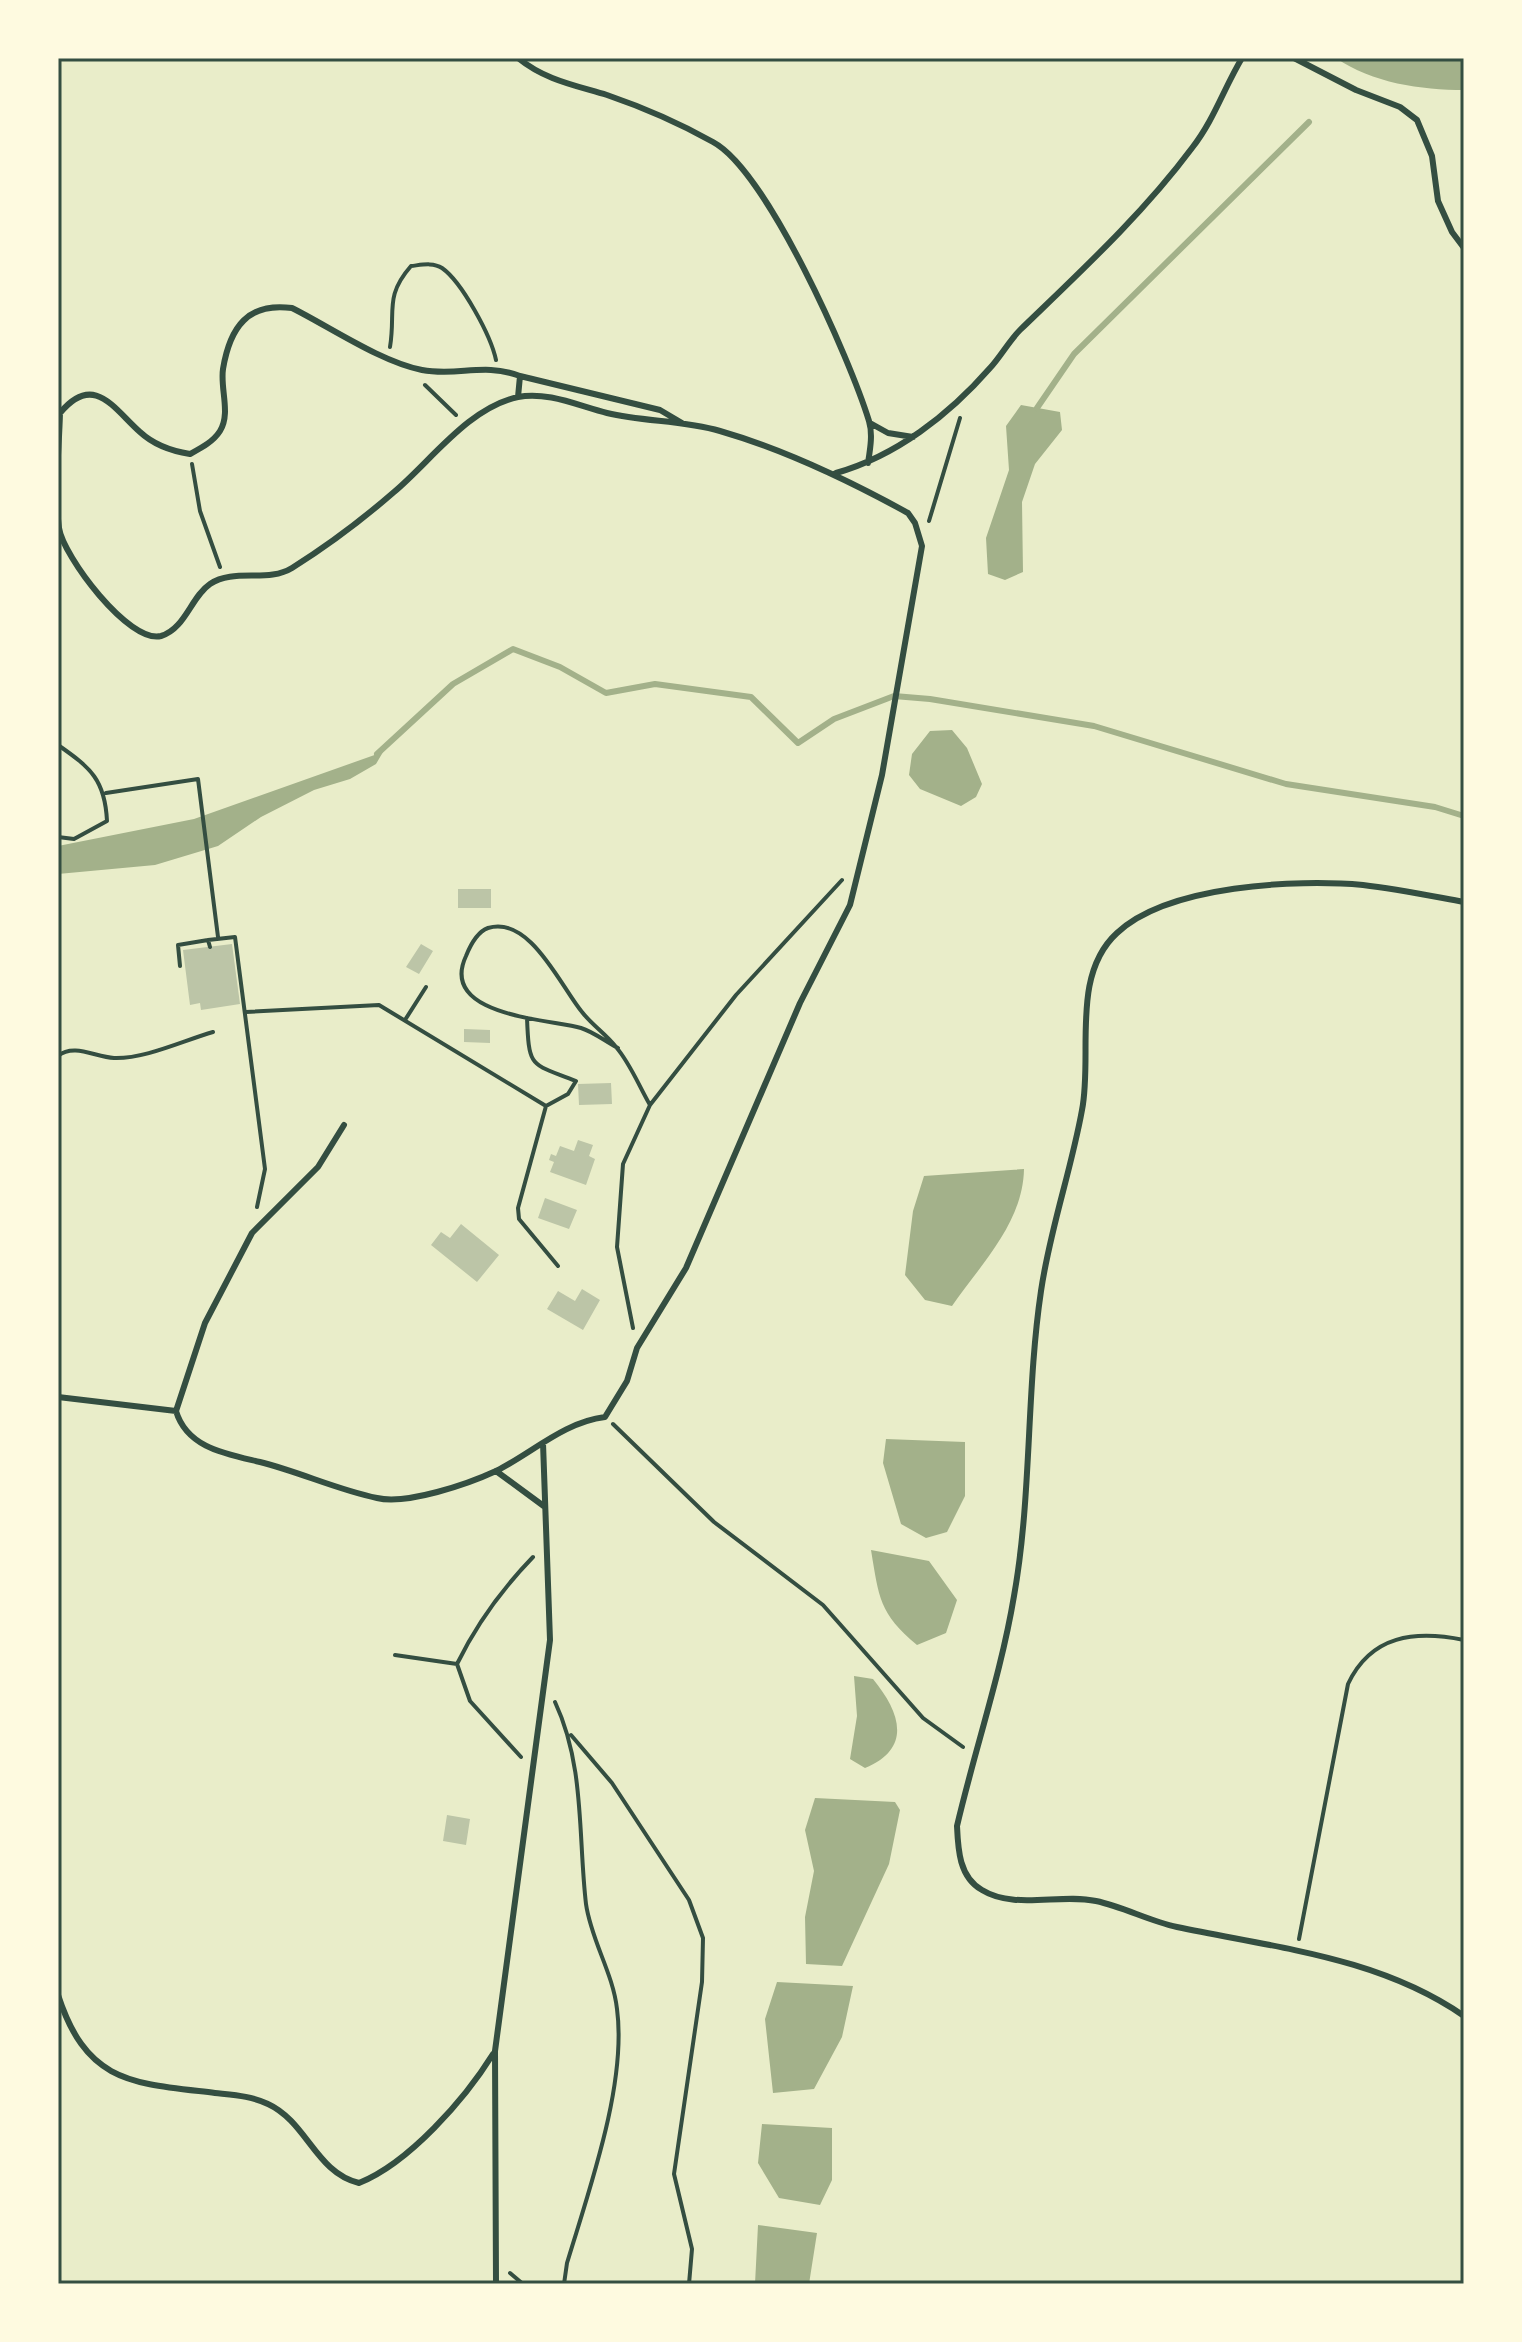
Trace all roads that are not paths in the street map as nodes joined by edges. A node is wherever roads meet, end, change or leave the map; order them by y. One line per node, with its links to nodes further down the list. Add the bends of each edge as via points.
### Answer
1 (518, 58): 8 (lane, via 552,80 609,96 715,143 739,161 780,224 820,304)
2 (1242, 58): 9 (lane, via 1218,109 1162,185 990,368)
3 (1294, 58): 4 (lane, via 1417,120 1432,156 1438,201)
4 (1464, 248)
5 (520, 376): 6 (lane); 6 (lane, via 498,368 406,366 292,308 257,309 234,336 223,371 221,430 190,454 154,443 111,400 97,395 68,403 60,413 59,531 65,550 113,614 135,631 164,635 200,592 223,577 289,570 370,513 465,427); 7 (lane, via 660,410)
6 (518, 397): 7 (lane, via 545,397 655,423)
7 (682, 423): 11 (lane, via 720,431)
8 (870, 423): 9 (lane); 10 (lane)
9 (913, 437): 10 (lane)
10 (868, 463): 11 (lane)
11 (836, 473): 16 (lane, via 908,513 922,546 882,775 850,905 800,1003 686,1268 637,1348 627,1381 605,1417 580,1422)
12 (1464, 902): 20 (lane, via 1361,885 1253,888 1162,906 1119,931 1106,946 1091,988 1083,1108 1041,1290 1014,1597 957,1826 959,1855 969,1878 1002,1898 1067,1896 1097,1901 1173,1926 1382,1971)
13 (344, 1125): 15 (lane, via 318,1167 252,1233 205,1323)
14 (58, 1397): 15 (lane)
15 (176, 1411): 17 (lane, via 181,1427 221,1452 380,1499 462,1485)
16 (543, 1443): 17 (lane); 18 (lane)
17 (496, 1471): 18 (lane)
18 (545, 1507): 21 (lane, via 547,1686)
19 (58, 1995): 21 (lane, via 77,2042 99,2065 153,2086 270,2104 291,2119 328,2166 359,2183 392,2163 449,2111)
20 (1464, 2016)
21 (495, 2051): 22 (lane)
22 (496, 2284)

